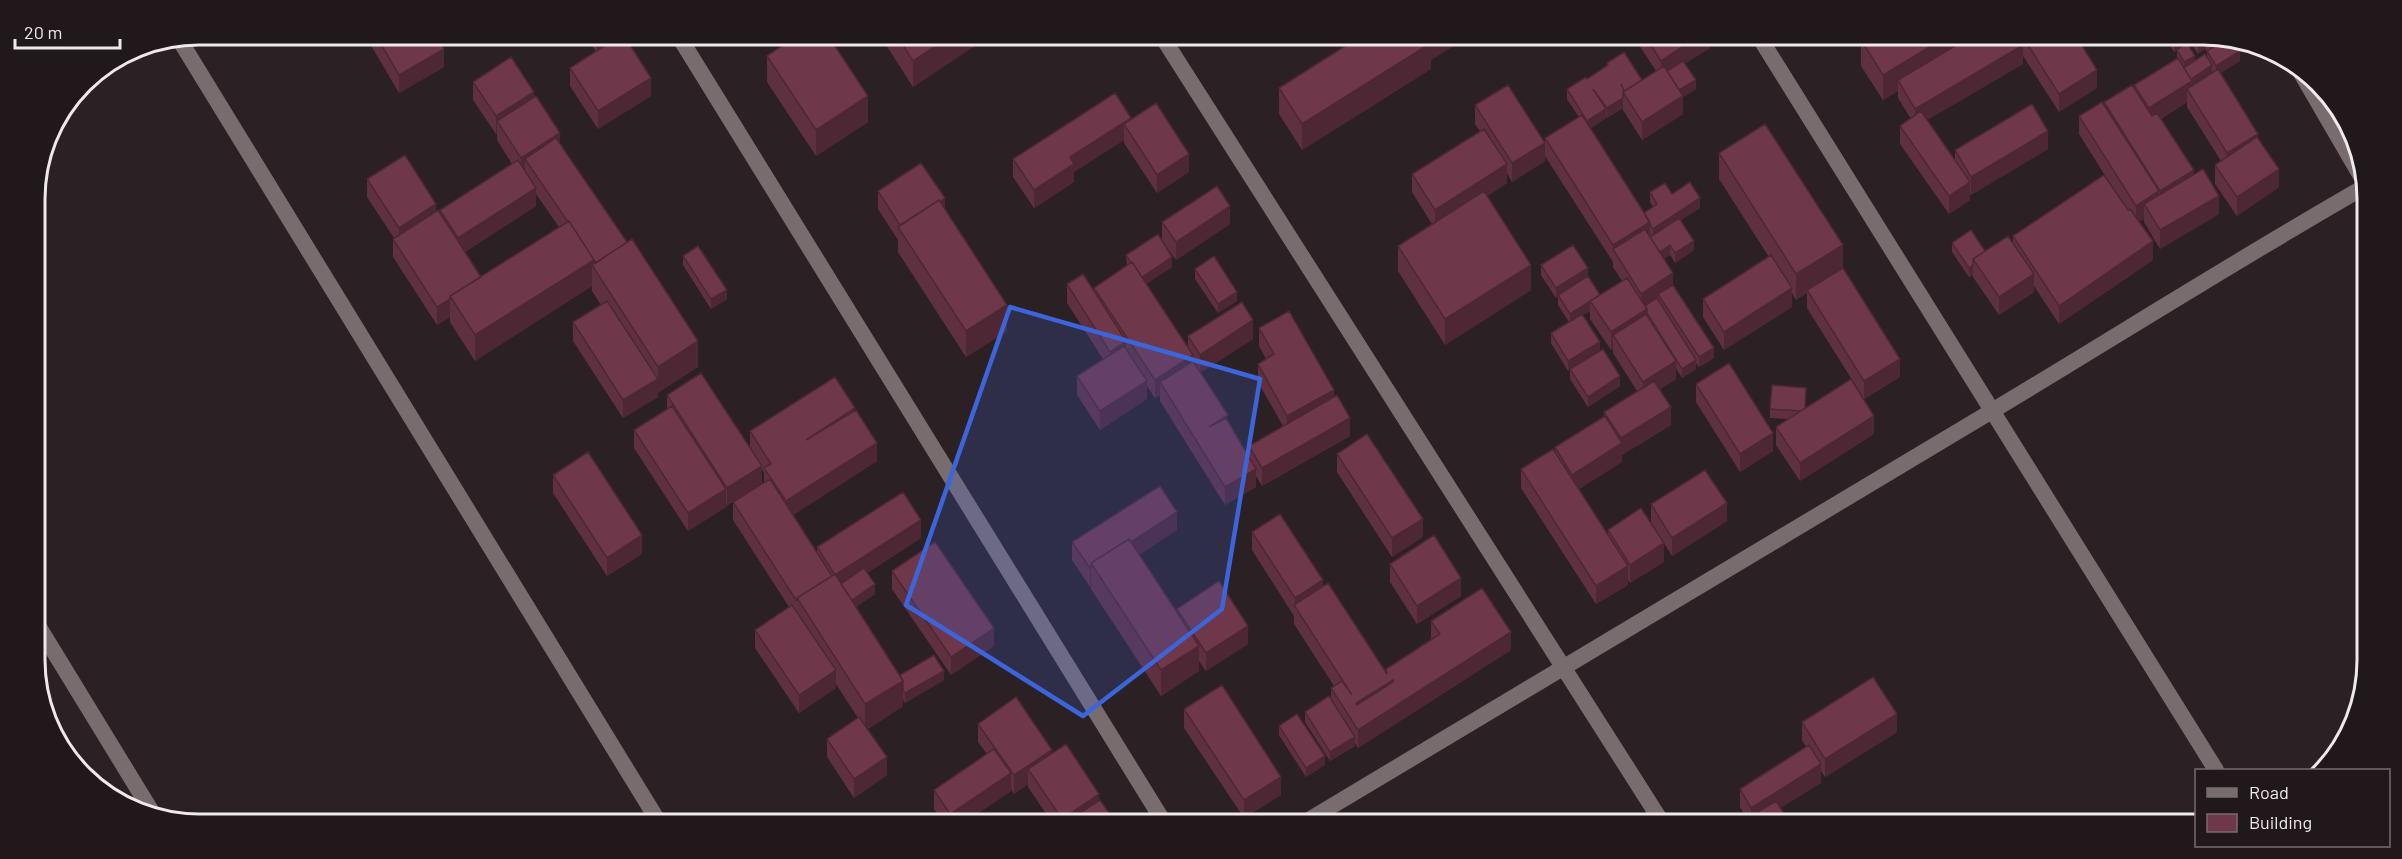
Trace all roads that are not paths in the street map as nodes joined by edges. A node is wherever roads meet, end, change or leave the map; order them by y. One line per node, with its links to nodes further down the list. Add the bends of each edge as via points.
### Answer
1 (685, 45): 14 (street)
2 (1168, 45): 10 (street)
3 (1765, 45): 8 (street)
4 (182, 46): 13 (street)
5 (2309, 87): 6 (street)
6 (2353, 162)
7 (2357, 191): 8 (street)
8 (1992, 411): 10 (street); 11 (street)
9 (45, 637): 12 (street)
10 (1564, 665): 15 (street); 16 (street)
11 (2215, 769)
12 (148, 806)
13 (654, 814)
14 (1160, 814)
15 (1318, 814)
16 (1657, 814)

